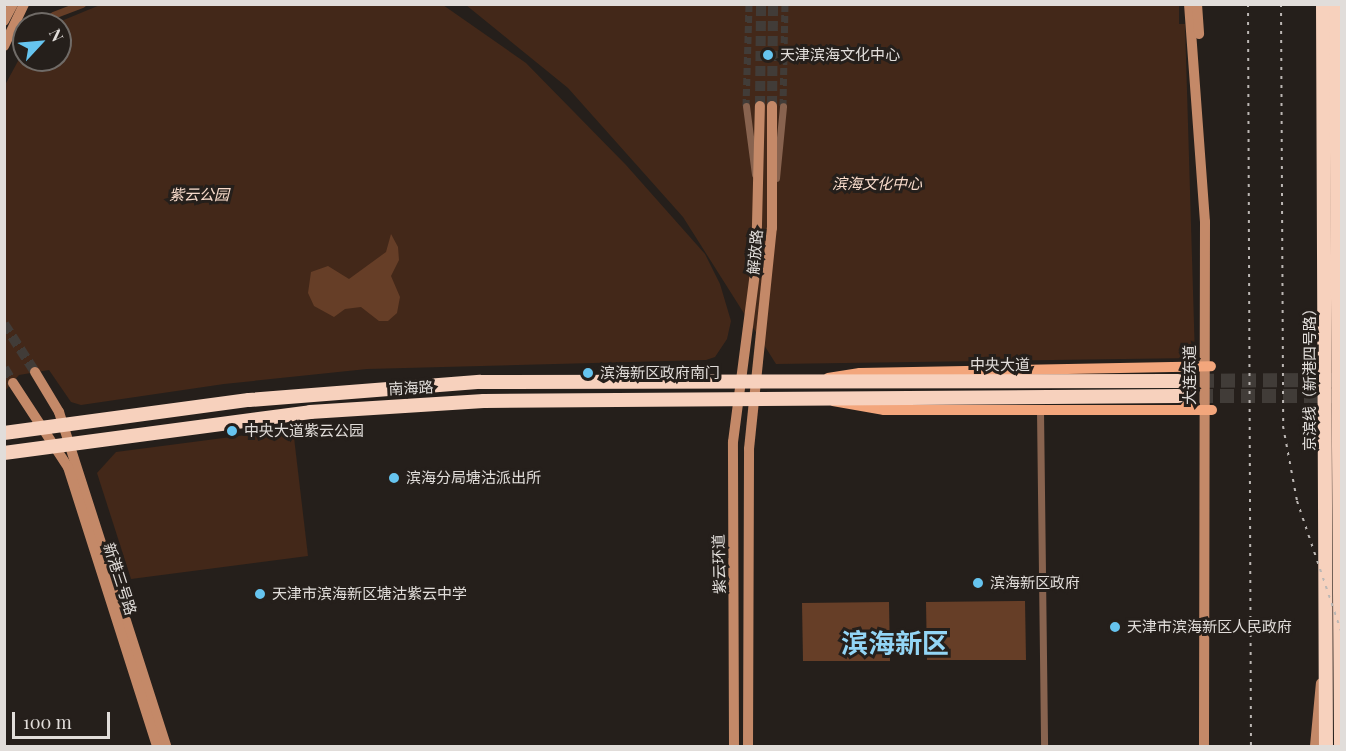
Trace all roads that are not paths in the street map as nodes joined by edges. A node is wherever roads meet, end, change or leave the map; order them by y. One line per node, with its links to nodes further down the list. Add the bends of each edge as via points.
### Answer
1 (13, 4): 7 (main road)
2 (24, 4): 8 (main road)
3 (1189, 4): 13 (main road, 大连东道, via 1205,222)
4 (1197, 4): 13 (main road, 大连东道, via 1210,189)
5 (1323, 4): 15 (highway, 京滨线（新港四号路）)
6 (1336, 4): 15 (highway, 京滨线（新港四号路）)
7 (4, 21)
8 (4, 46)
9 (746, 106): 12 (street)
10 (760, 106): 12 (main road, 解放路)
11 (778, 106): 18 (main road, 解放路, via 767,286)
12 (760, 192): 17 (main road, 解放路, via 752,305)
13 (1208, 365): 14 (main road); 28 (main road, 大连东道)
14 (1185, 366): 19 (main road, via 860,372); 27 (main road, via 1190,373 1190,402)
15 (1335, 369): 29 (highway, 京滨线（新港四号路）)
16 (35, 372): 30 (main road)
17 (738, 381): 18 (highway, 南海路); 24 (main road, 紫云环道); 30 (highway, 南海路, via 480,382 249,400)
18 (753, 381): 19 (highway, 南海路); 25 (main road, 解放路)
19 (821, 381): 20 (highway, 中央大道)
20 (1178, 381)
21 (13, 383): 31 (main road, 新港三号路)
22 (1178, 396): 23 (highway)
23 (822, 398): 25 (highway, 南海路); 26 (main road, via 884,410)
24 (736, 399): 25 (highway, 南海路); 33 (highway, 南海路, via 381,406); 39 (main road, 紫云环道)
25 (751, 399): 40 (main road, 紫云环道)
26 (1040, 410): 27 (main road); 41 (street)
27 (1183, 410): 28 (main road)
28 (1208, 410): 42 (main road, 大连东道); 43 (main road, 大连东道)
29 (1336, 410): 35 (highway, 京滨线（新港四号路）); 36 (highway, 京滨线（新港四号路）)
30 (63, 423): 31 (highway, 南海路); 33 (main road)
31 (40, 428): 32 (highway, 南海路); 33 (main road, 新港三号路)
32 (4, 434)
33 (61, 444): 34 (highway, 南海路); 37 (main road, 新港三号路); 38 (main road, 新港三号路)
34 (4, 453)
35 (1340, 547): 46 (highway, 京滨线（新港四号路）)
36 (1326, 653): 44 (main road); 45 (highway, 京滨线（新港四号路）)
37 (158, 747)
38 (166, 747)
39 (734, 747)
40 (748, 747)
41 (1044, 747)
42 (1204, 747)
43 (1211, 747)
44 (1315, 747)
45 (1326, 747)
46 (1341, 747)

